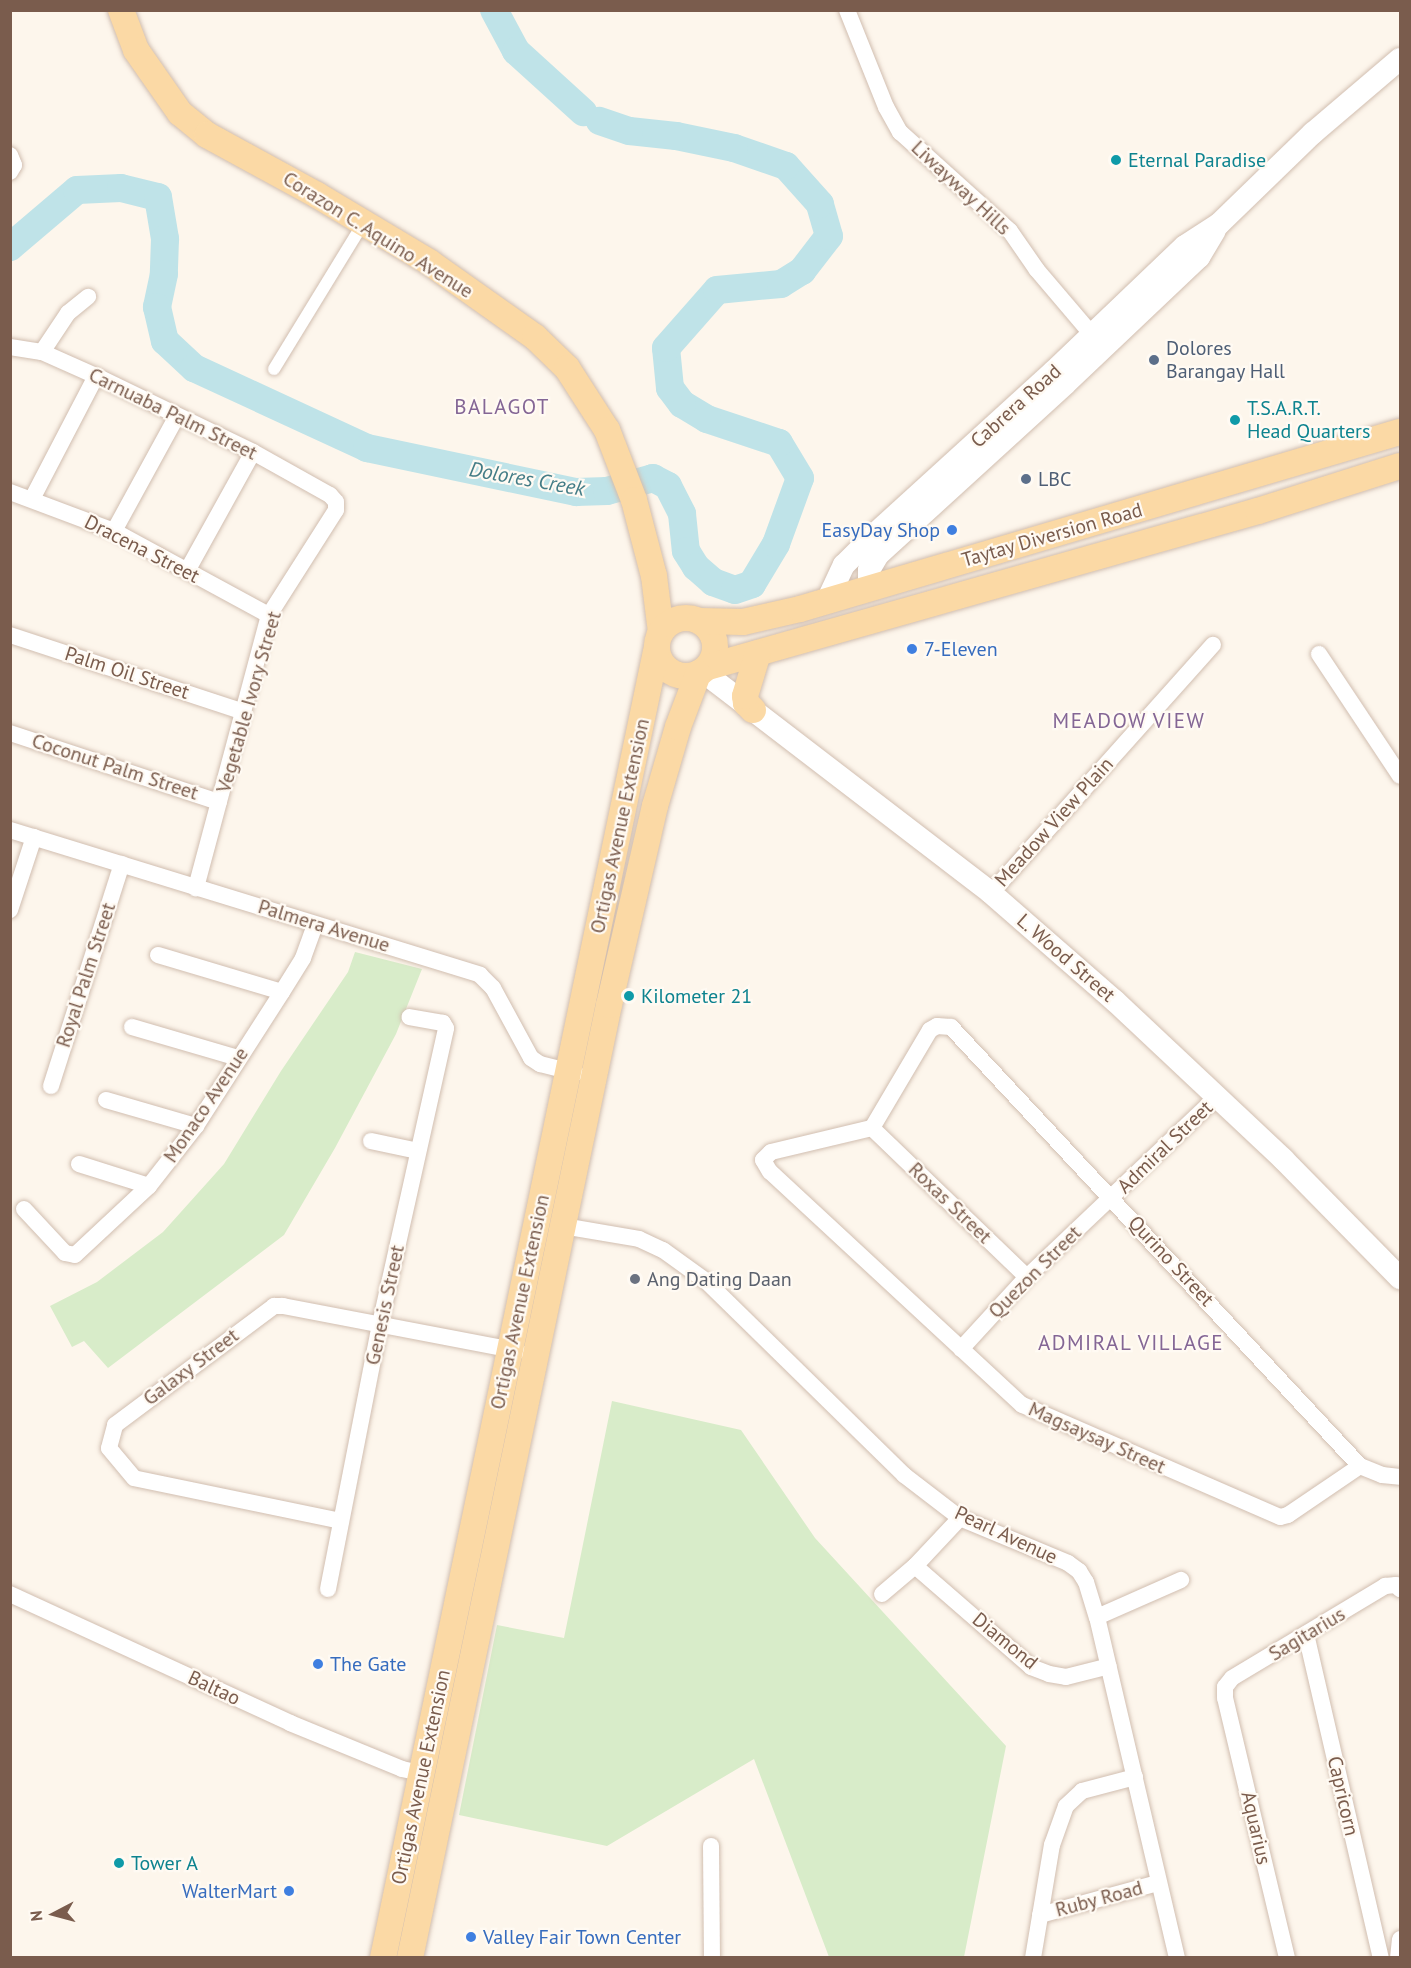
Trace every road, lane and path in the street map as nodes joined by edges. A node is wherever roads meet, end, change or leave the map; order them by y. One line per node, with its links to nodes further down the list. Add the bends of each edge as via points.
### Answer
1 (847, 10): 8 (street, Liwayway Hills, via 900,132 1010,231 1037,270)
2 (125, 12): 6 (main road, Corazon C. Aquino Avenue, via 136,50 180,113 207,135)
3 (1401, 59): 8 (main road, Cabrera Road, via 1313,134 1219,224 1185,246)
4 (10, 156): 5 (street, via 14,165)
5 (10, 172)
6 (364, 222): 11 (street); 22 (main road, Corazon C. Aquino Avenue, via 429,262 535,338 567,368 608,430 634,500)
7 (88, 297): 10 (street, via 68,313)
8 (1097, 341): 23 (main road, Cabrera Road, via 878,555 869,570); 24 (main road, Cabrera Road, via 844,565)
9 (10, 347): 10 (street, Carnuaba Palm Street)
10 (42, 352): 12 (street, Carnuaba Palm Street)
11 (274, 369)
12 (96, 376): 13 (street, Carnuaba Palm Street); 19 (street)
13 (177, 416): 15 (street, Carnuaba Palm Street); 20 (street)
14 (1401, 432): 23 (main road, Taytay Diversion Road)
15 (253, 452): 18 (street, Carnuaba Palm Street); 21 (street)
16 (1401, 466): 31 (main road, Taytay Diversion Road, via 1258,511)
17 (10, 492): 19 (street, Dracena Street)
18 (330, 495): 25 (street, Vegetable Ivory Street, via 336,510)
19 (32, 499): 20 (street, Dracena Street)
20 (114, 531): 21 (street, Dracena Street)
21 (187, 571): 25 (street, Dracena Street)
22 (654, 576): 26 (main road, Corazon C. Aquino Avenue); 29 (main road, Corazon C. Aquino Avenue)
23 (869, 588): 24 (main road, Taytay Diversion Road)
24 (827, 601): 27 (main road, Taytay Diversion Road)
25 (269, 615): 35 (street, Vegetable Ivory Street)
26 (696, 620): 27 (main road, Taytay Diversion Road); 29 (main road, via 674,620); 33 (main road, via 713,637 713,658)
27 (743, 622): 31 (main road, via 736,630 735,644)
28 (10, 635): 35 (street, Palm Oil Street)
29 (659, 639): 33 (main road, via 658,656 670,671 688,676); 51 (main road, Ortigas Avenue Extension)
30 (1213, 645): 43 (street, Meadow View Plain)
31 (756, 654): 33 (main road, Taytay Diversion Road); 34 (main road, via 745,696)
32 (1319, 654): 37 (street)
33 (703, 670): 34 (main road, L. Wood Street); 52 (main road, Ortigas Avenue Extension, via 681,717 655,806)
34 (753, 710): 43 (main road, L. Wood Street)
35 (244, 712): 38 (street, Vegetable Ivory Street)
36 (10, 733): 38 (street, Coconut Palm Street)
37 (1401, 776)
38 (219, 802): 42 (street, Vegetable Ivory Street)
39 (10, 830): 40 (street, Palmera Avenue)
40 (34, 837): 41 (street, Palmera Avenue); 44 (street)
41 (122, 864): 42 (street, Palmera Avenue); 53 (street, Royal Palm Street)
42 (196, 888): 45 (street, Palmera Avenue)
43 (991, 893): 54 (main road, L. Wood Street)
44 (10, 910)
45 (315, 925): 47 (street, Monaco Avenue, via 303,958); 51 (street, Palmera Avenue, via 480,975 493,988 531,1058)
46 (158, 955): 47 (street)
47 (282, 992): 50 (street, Monaco Avenue)
48 (410, 1017): 59 (street, Genesis Street, via 443,1023 446,1028)
49 (132, 1027): 50 (street)
50 (238, 1058): 56 (street, Monaco Avenue)
51 (569, 1071): 52 (street, Palmera Avenue); 68 (main road, Ortigas Avenue Extension)
52 (594, 1076): 64 (main road, Ortigas Avenue Extension)
53 (51, 1086)
54 (1218, 1096): 62 (street, Admiral Street); 66 (main road, L. Wood Street)
55 (106, 1100): 56 (street)
56 (196, 1126): 61 (street, Monaco Avenue)
57 (872, 1128): 62 (street, Qurino Street, via 930,1030 951,1027); 65 (street, Roxas Street); 69 (street, Magsaysay Street, via 771,1152 764,1160 770,1172)
58 (371, 1141): 59 (street)
59 (418, 1150): 67 (street, Genesis Street)
60 (79, 1164): 61 (street)
61 (149, 1186): 63 (street, Monaco Avenue, via 75,1255 64,1253)
62 (1112, 1197): 65 (street, Quezon Street); 71 (street, Qurino Street)
63 (24, 1209)
64 (562, 1226): 70 (main road, Ortigas Avenue Extension); 73 (street, Pearl Avenue, via 639,1239 663,1250 706,1281 904,1475)
65 (1027, 1277): 69 (street, Quezon Street)
66 (1401, 1278)
67 (380, 1324): 68 (street, Galaxy Street); 74 (street, Genesis Street); 74 (street, Galaxy Street, via 274,1306 115,1425 109,1444 137,1479)
68 (510, 1349): 70 (street, Galaxy Street); 85 (main road, Ortigas Avenue Extension)
69 (961, 1349): 71 (street, Magsaysay Street, via 1022,1405 1273,1515 1288,1515)
70 (536, 1354): 87 (main road, Ortigas Avenue Extension)
71 (1360, 1466): 72 (street, Qurino Street)
72 (1401, 1477)
73 (960, 1518): 75 (street); 81 (street, Pearl Avenue, via 1068,1563 1086,1582)
74 (341, 1521): 77 (street, Genesis Street)
75 (915, 1566): 80 (street); 83 (street, Diamond, via 1031,1667 1066,1677)
76 (1181, 1580): 81 (street)
77 (328, 1589)
78 (1401, 1589): 82 (street, Sagitarius, via 1396,1585 1385,1586)
79 (10, 1594): 85 (street, Baltao, via 290,1723 402,1769)
80 (882, 1594)
81 (1097, 1617): 83 (street, Pearl Avenue)
82 (1306, 1634): 84 (street, Sagitarius, via 1232,1678 1225,1688); 98 (street, Capricorn)
83 (1109, 1666): 86 (street, Pearl Avenue)
84 (1225, 1698): 97 (street, Aquarius)
85 (421, 1773): 87 (main road); 92 (main road, Ortigas Avenue Extension)
86 (1135, 1777): 89 (street, Pearl Avenue); 90 (street, via 1082,1791 1066,1806 1052,1845)
87 (448, 1778): 93 (main road, Ortigas Avenue Extension)
88 (711, 1846): 94 (street)
89 (1158, 1883): 90 (street, Ruby Road); 96 (street, Pearl Avenue)
90 (1040, 1915): 95 (street)
91 (1401, 1939): 99 (street)
92 (383, 1958)
93 (410, 1958)
94 (712, 1958)
95 (1033, 1958)
96 (1177, 1958)
97 (1287, 1958)
98 (1381, 1958)
99 (1398, 1958)

